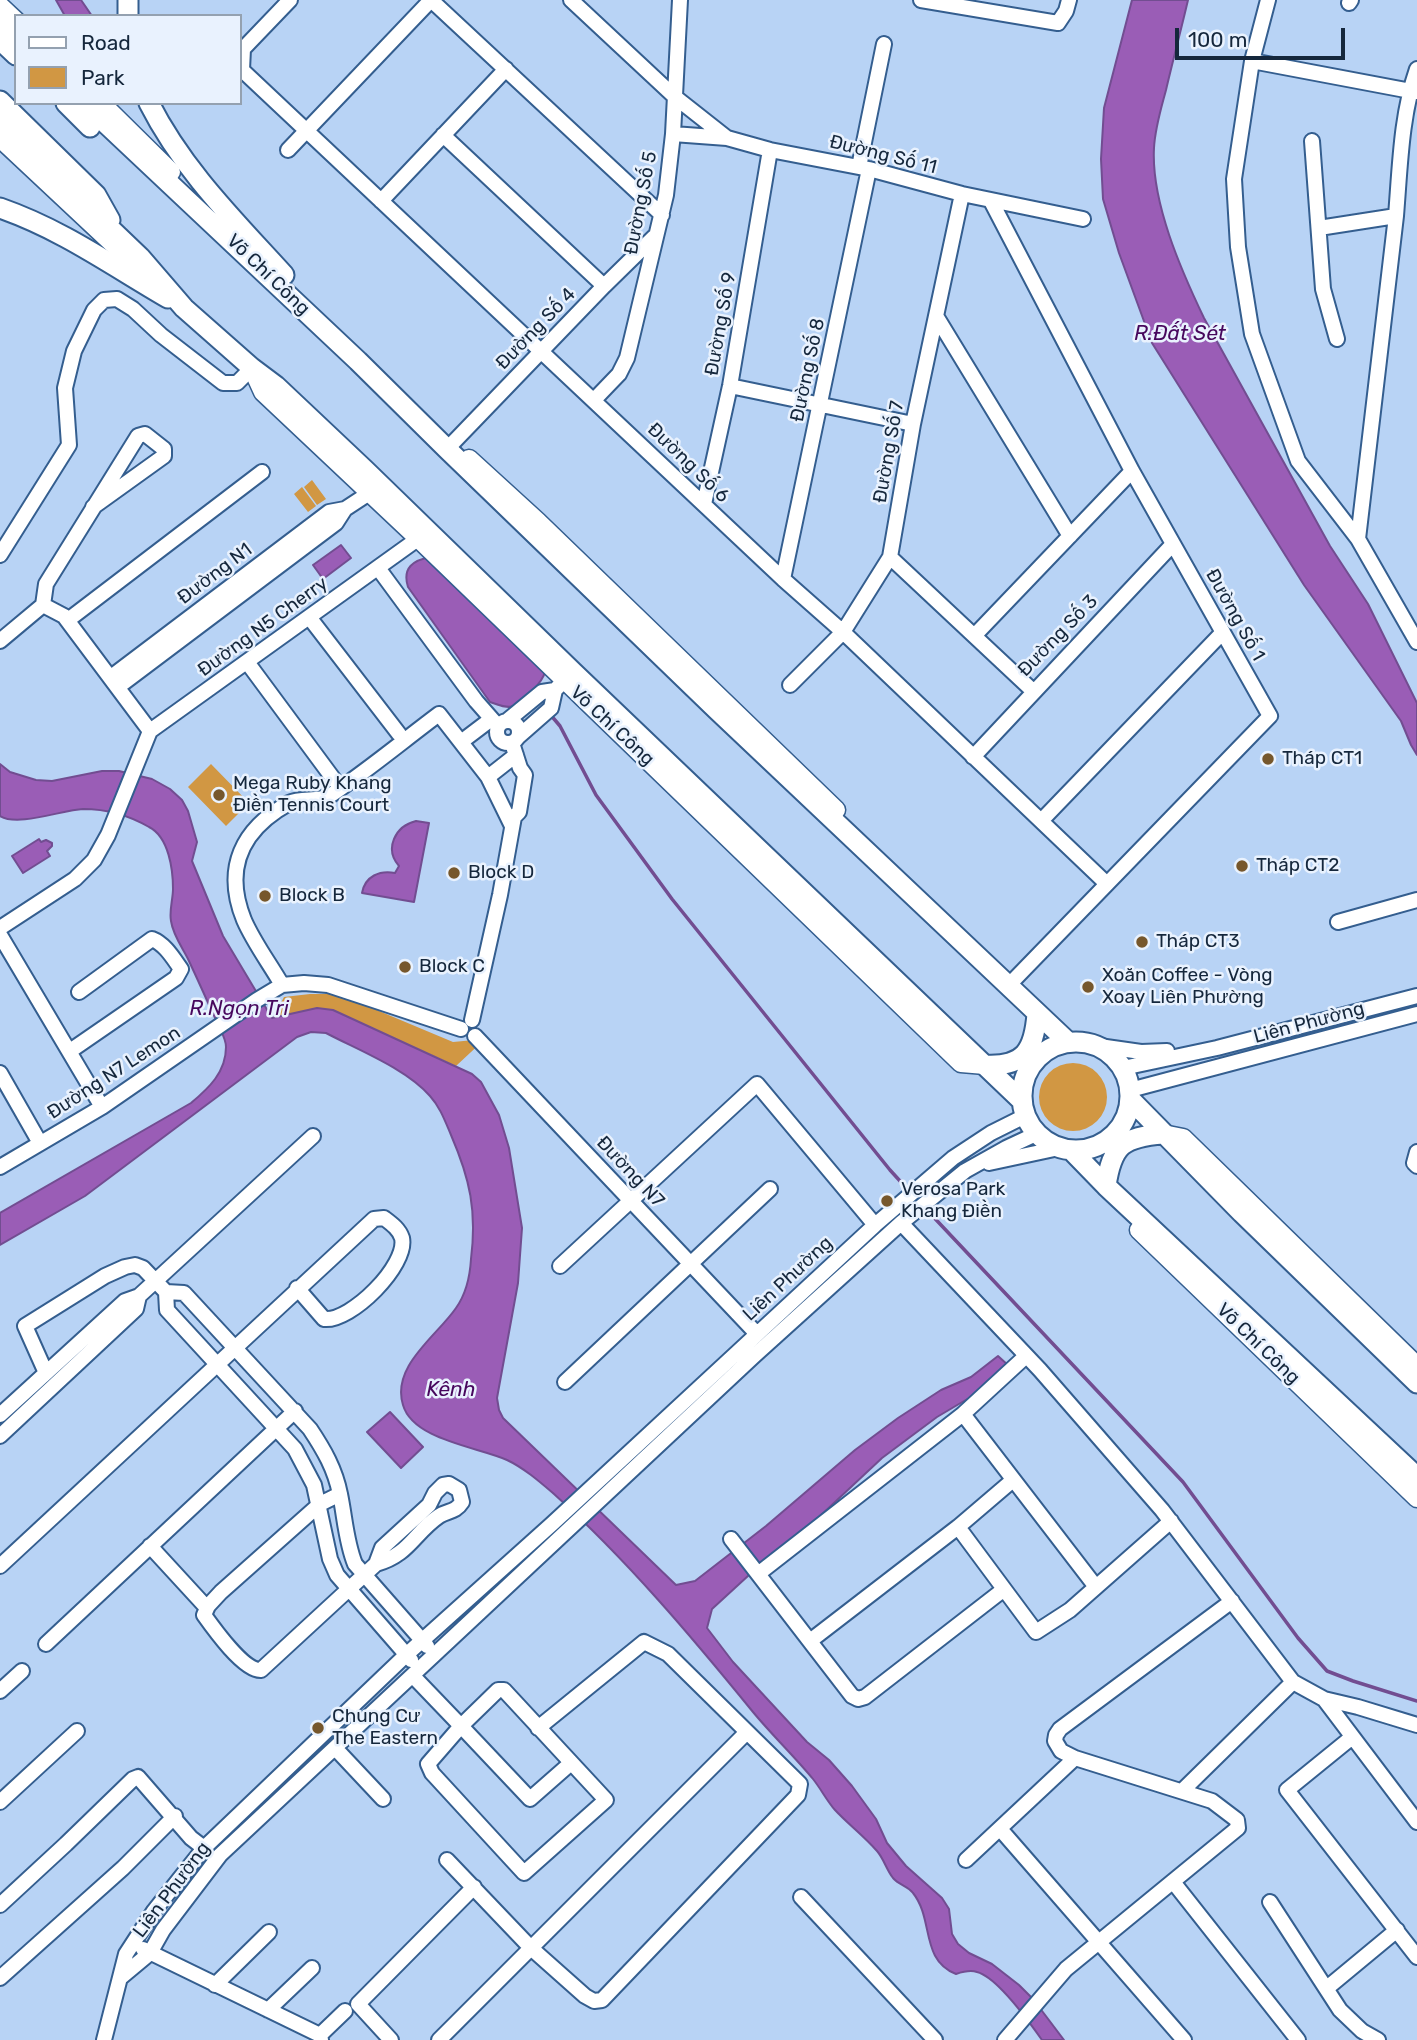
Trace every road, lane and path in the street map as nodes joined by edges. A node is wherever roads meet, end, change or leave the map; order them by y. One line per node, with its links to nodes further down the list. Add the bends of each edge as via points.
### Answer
1 (290, 0): 29 (street, Đường Số 6, via 243,49 242,70)
2 (431, 0): 19 (street); 29 (street)
3 (570, 0): 10 (street)
4 (680, 0): 22 (street, Đường Số 5)
5 (921, 0): 8 (street)
6 (1069, 0): 11 (street, via 1058,23)
7 (1268, 0): 18 (street)
8 (950, 3): 11 (street)
9 (0, 6): 12 (main road)
10 (584, 6): 22 (street)
11 (1006, 7)
12 (14, 19)
13 (0, 22): 14 (highway)
14 (14, 35)
15 (0, 40): 17 (highway)
16 (884, 44): 37 (street, Đường Số 8)
17 (14, 53)
18 (1252, 61): 21 (street); 69 (street, via 1234,179 1238,247 1252,334 1298,461)
19 (506, 69): 31 (street); 43 (street)
20 (1417, 69): 21 (street)
21 (1413, 91): 44 (street)
22 (675, 97): 30 (street, Đường Số 5); 33 (street)
23 (0, 101): 48 (highway, Võ Chí Công, via 96,195)
24 (68, 105): 38 (highway, Võ Chí Công, via 135,170)
25 (86, 105): 38 (highway, Võ Chí Công)
26 (103, 105): 45 (main road, Võ Chí Công, via 189,190)
27 (150, 105): 60 (highway, via 173,147 209,194)
28 (0, 123): 48 (highway, Võ Chí Công)
29 (306, 131): 35 (street); 40 (street, Đường Số 6)
30 (673, 134): 33 (street, Đường Số 11); 43 (street, Đường Số 5)
31 (443, 135): 40 (street); 50 (street)
32 (0, 138): 51 (main road, Võ Chí Công)
33 (727, 138): 36 (street, Đường Số 11)
34 (1312, 141): 47 (street)
35 (288, 150)
36 (771, 150): 37 (street, Đường Số 11); 56 (street, Đường Số 9)
37 (864, 168): 39 (street, Đường Số 11); 58 (street, Đường Số 8)
38 (172, 186): 45 (highway, Võ Chí Công)
39 (962, 194): 41 (street, Đường Số 11); 52 (street, Đường Số 7)
40 (381, 201): 54 (street, Đường Số 6)
41 (991, 201): 46 (street, Đường Số 11); 62 (street, Đường Số 1)
42 (0, 208): 51 (highway, via 77,242)
43 (662, 215): 49 (street, Đường Số 5)
44 (1396, 216): 47 (street); 69 (street)
45 (208, 218): 60 (highway, Võ Chí Công)
46 (1083, 219)
47 (1319, 228): 53 (street, via 1323,289)
48 (118, 236): 51 (highway, Võ Chí Công)
49 (655, 236): 50 (street, Đường Số 4); 57 (street, Đường Số 5, via 627,358 619,374)
50 (604, 286): 54 (street, Đường Số 4)
51 (184, 308): 55 (highway, Võ Chí Công)
52 (936, 316): 59 (street, Đường Số 7); 68 (street)
53 (1337, 339)
54 (541, 351): 57 (street, Đường Số 6); 61 (street, Đường Số 4)
55 (252, 368): 64 (highway, Võ Chí Công, via 276,386); 71 (street, via 237,383 223,383 133,309 117,299 104,300 94,310 74,351 65,388 69,445)
56 (730, 386): 58 (street); 65 (street, Đường Số 9)
57 (594, 400): 65 (street, Đường Số 6)
58 (821, 404): 59 (street); 74 (street, Đường Số 8)
59 (913, 424): 72 (street, Đường Số 7)
60 (430, 433): 61 (highway, Võ Chí Công)
61 (447, 449): 104 (highway, Võ Chí Công, via 870,849)
62 (1132, 471): 68 (street); 70 (street, Đường Số 1)
63 (262, 472): 77 (street)
64 (374, 489): 67 (highway, Võ Chí Công); 84 (street, Đường N1, via 345,509 336,523)
65 (704, 504): 74 (street, Đường Số 6)
66 (93, 507): 66 (street, via 164,456 163,449 145,434 138,436); 75 (street, via 46,584)
67 (424, 535): 73 (street, Đường N5 Cherry); 85 (highway, Võ Chí Công)
68 (1070, 536): 80 (street)
69 (1358, 539): 82 (street)
70 (1173, 544): 79 (street, Đường Số 1); 87 (street, Đường Số 3)
71 (0, 555)
72 (890, 557): 78 (street, Đường Số 7); 80 (street)
73 (378, 568): 76 (street, Đường N5 Cherry); 88 (street)
74 (783, 579): 78 (street, Đường Số 6)
75 (43, 605): 77 (street); 81 (street)
76 (309, 617): 83 (street, Đường N5 Cherry); 90 (street)
77 (68, 620): 84 (street)
78 (843, 632): 86 (street, Đường Số 7); 93 (street, Đường Số 6)
79 (1223, 632): 96 (street); 98 (street, Đường Số 1, via 1270,716)
80 (975, 635): 87 (street)
81 (0, 641)
82 (1417, 642)
83 (247, 662): 89 (street, Đường N5 Cherry); 95 (street)
84 (114, 682): 89 (street)
85 (563, 682): 88 (street); 92 (street, via 551,708); 114 (highway, Võ Chí Công)
86 (790, 685)
87 (1033, 691): 93 (street, Đường Số 3)
88 (499, 722): 91 (street); 92 (street, via 499,740)
89 (150, 732): 101 (street, via 86,871)
90 (399, 734)
91 (461, 742): 94 (street); 103 (street, via 439,715 331,795 290,803 245,841 237,869 240,907)
92 (517, 751): 94 (street); 97 (street)
93 (973, 757): 96 (street, Đường Số 6)
94 (488, 777): 97 (street)
95 (335, 781)
96 (1041, 821): 98 (street, Đường Số 6)
97 (513, 822): 109 (street, via 500,895)
98 (1107, 884): 104 (street, Đường Số 1)
99 (1417, 900): 100 (street)
100 (1338, 922)
101 (0, 928)
102 (0, 935): 113 (street)
103 (282, 985): 109 (street, via 328,985); 119 (street, Đường N7 Lemon)
104 (1008, 986): 107 (highway, Võ Chí Công)
105 (79, 992): 113 (street, via 152,939 170,953 181,970 176,978)
106 (1417, 996): 112 (street, Liên Phường)
107 (1037, 1014): 110 (highway, Võ Chí Công); 114 (highway, via 1036,1035 1024,1055 1003,1066)
108 (1417, 1014): 117 (street, Liên Phường)
109 (466, 1024): 129 (street, Đường N7, via 477,1023 480,1028 475,1036)
110 (1064, 1038): 111 (highway); 118 (highway, via 1043,1043 1016,1072)
111 (1099, 1046): 112 (street, via 1160,1052); 115 (highway)
112 (1217, 1048): 115 (street, Liên Phường)
113 (69, 1051): 119 (street)
114 (985, 1065): 118 (highway, Võ Chí Công)
115 (1123, 1068): 117 (highway)
116 (0, 1073): 123 (street)
117 (1133, 1100): 121 (highway); 124 (highway, via 1118,1131 1105,1142)
118 (1019, 1101): 120 (highway); 131 (street, Liên Phường, via 991,1133 953,1158)
119 (103, 1107): 123 (street, Đường N7 Lemon)
120 (1036, 1134): 124 (highway); 126 (street, Liên Phường)
121 (1163, 1134): 127 (highway, via 1138,1136 1120,1147 1110,1161); 141 (main road, via 1183,1138); 144 (highway)
122 (313, 1136): 134 (street)
123 (40, 1143): 125 (street, Đường N7 Lemon)
124 (1072, 1154): 126 (street, via 996,1161); 127 (highway, Võ Chí Công)
125 (0, 1167)
126 (965, 1171): 130 (street, Liên Phường)
127 (1106, 1186): 150 (highway, Võ Chí Công); 153 (main road, Võ Chí Công, via 1113,1204)
128 (770, 1189): 132 (street)
129 (630, 1200): 131 (street, via 757,1084); 132 (street, Đường N7); 133 (street)
130 (901, 1223): 139 (street); 172 (street, Liên Phường)
131 (875, 1225): 137 (street, Liên Phường)
132 (691, 1265): 137 (street, Đường N7); 143 (street)
133 (560, 1266)
134 (161, 1286): 136 (street); 138 (street, via 184,1293); 140 (street, via 167,1310); 142 (street, via 143,1268 125,1266 25,1326)
135 (297, 1288): 135 (street, via 374,1219 384,1218 397,1228 402,1248 387,1278 349,1313 324,1319); 138 (street)
136 (139, 1296): 142 (street, via 125,1301); 149 (street, via 136,1309)
137 (757, 1334): 168 (street, Liên Phường)
138 (235, 1347): 140 (street); 145 (street)
139 (1026, 1356): 146 (street); 155 (street)
140 (216, 1363): 148 (street); 160 (street)
141 (1417, 1366)
142 (46, 1373): 147 (street)
143 (565, 1382)
144 (1417, 1383)
145 (295, 1411): 148 (street); 152 (street, via 326,1453)
146 (962, 1414): 151 (street); 161 (street)
147 (0, 1415)
148 (277, 1427): 154 (street, via 305,1465); 158 (street)
149 (1, 1434)
150 (1417, 1477)
151 (1013, 1480): 156 (street); 163 (street)
152 (340, 1494): 154 (street); 162 (street, via 349,1550)
153 (1417, 1497)
154 (320, 1504): 164 (street, via 330,1559); 167 (street)
155 (1171, 1521): 163 (street); 166 (street)
156 (958, 1527): 165 (street); 169 (street)
157 (735, 1544): 161 (street)
158 (150, 1546): 167 (street); 170 (street)
159 (376, 1564): 159 (street, via 392,1560 439,1515 459,1507 459,1490 443,1485 429,1505 382,1548); 162 (street)
160 (0, 1566)
161 (757, 1572): 169 (street)
162 (363, 1576): 164 (street); 168 (street)
163 (1096, 1587): 165 (street, via 1036,1632)
164 (348, 1590): 167 (street, via 257,1671 219,1636 204,1615); 171 (street)
165 (1003, 1590): 169 (street, via 858,1699)
166 (1232, 1601): 175 (street); 185 (street, via 1060,1728 1057,1747)
167 (207, 1608)
168 (422, 1641): 171 (street, Liên Phường); 172 (street)
169 (810, 1641)
170 (46, 1644)
171 (406, 1655): 174 (street); 193 (street, Liên Phường)
172 (435, 1655): 174 (street, Liên Phường)
173 (22, 1671): 176 (street)
174 (416, 1673): 179 (street); 184 (street, Liên Phường)
175 (1293, 1682): 177 (street); 187 (street)
176 (0, 1691)
177 (1324, 1699): 178 (street); 183 (street)
178 (1417, 1725)
179 (461, 1726): 180 (street, via 502,1689); 186 (street, via 530,1799); 186 (street, via 428,1766 524,1872 606,1800)
180 (538, 1728): 182 (street, via 644,1642 668,1654); 186 (street)
181 (77, 1731): 189 (street)
182 (747, 1732): 205 (street); 205 (street, via 800,1784 798,1795 603,2000 585,1996)
183 (1351, 1738): 191 (street); 201 (street, via 1287,1790)
184 (336, 1749): 188 (street); 206 (street, Liên Phường, via 220,1855)
185 (1075, 1758): 187 (street); 192 (street)
186 (571, 1763)
187 (1182, 1791): 196 (street, via 1228,1811 1237,1820 1237,1828)
188 (383, 1799)
189 (0, 1802)
190 (175, 1816): 193 (street); 200 (street, via 141,1779 133,1779); 209 (street)
191 (1417, 1822)
192 (1001, 1830): 195 (street); 203 (street)
193 (204, 1848): 204 (street, Liên Phường)
194 (447, 1860): 197 (street)
195 (966, 1860)
196 (1174, 1883): 203 (street); 222 (street)
197 (474, 1887): 205 (street); 218 (street, via 358,2004)
198 (801, 1897): 219 (street)
199 (1270, 1902): 212 (street)
200 (0, 1905)
201 (1397, 1930): 207 (street); 212 (street)
202 (270, 1932): 211 (street)
203 (1098, 1941): 220 (street, via 1066,1969); 221 (street)
204 (132, 1944): 206 (street); 210 (street, Liên Phường)
205 (531, 1948): 216 (street)
206 (150, 1953): 210 (street, Liên Phường); 211 (street)
207 (1417, 1957)
208 (312, 1968): 213 (street)
209 (0, 1978)
210 (119, 1979): 217 (street)
211 (215, 1985): 213 (street)
212 (1327, 1988): 223 (street, via 1351,2022)
213 (268, 2010): 215 (street)
214 (345, 2011): 215 (street)
215 (320, 2037)
216 (445, 2038)
217 (104, 2040)
218 (391, 2040)
219 (935, 2040)
220 (1005, 2040)
221 (1184, 2040)
222 (1298, 2040)
223 (1378, 2040)

